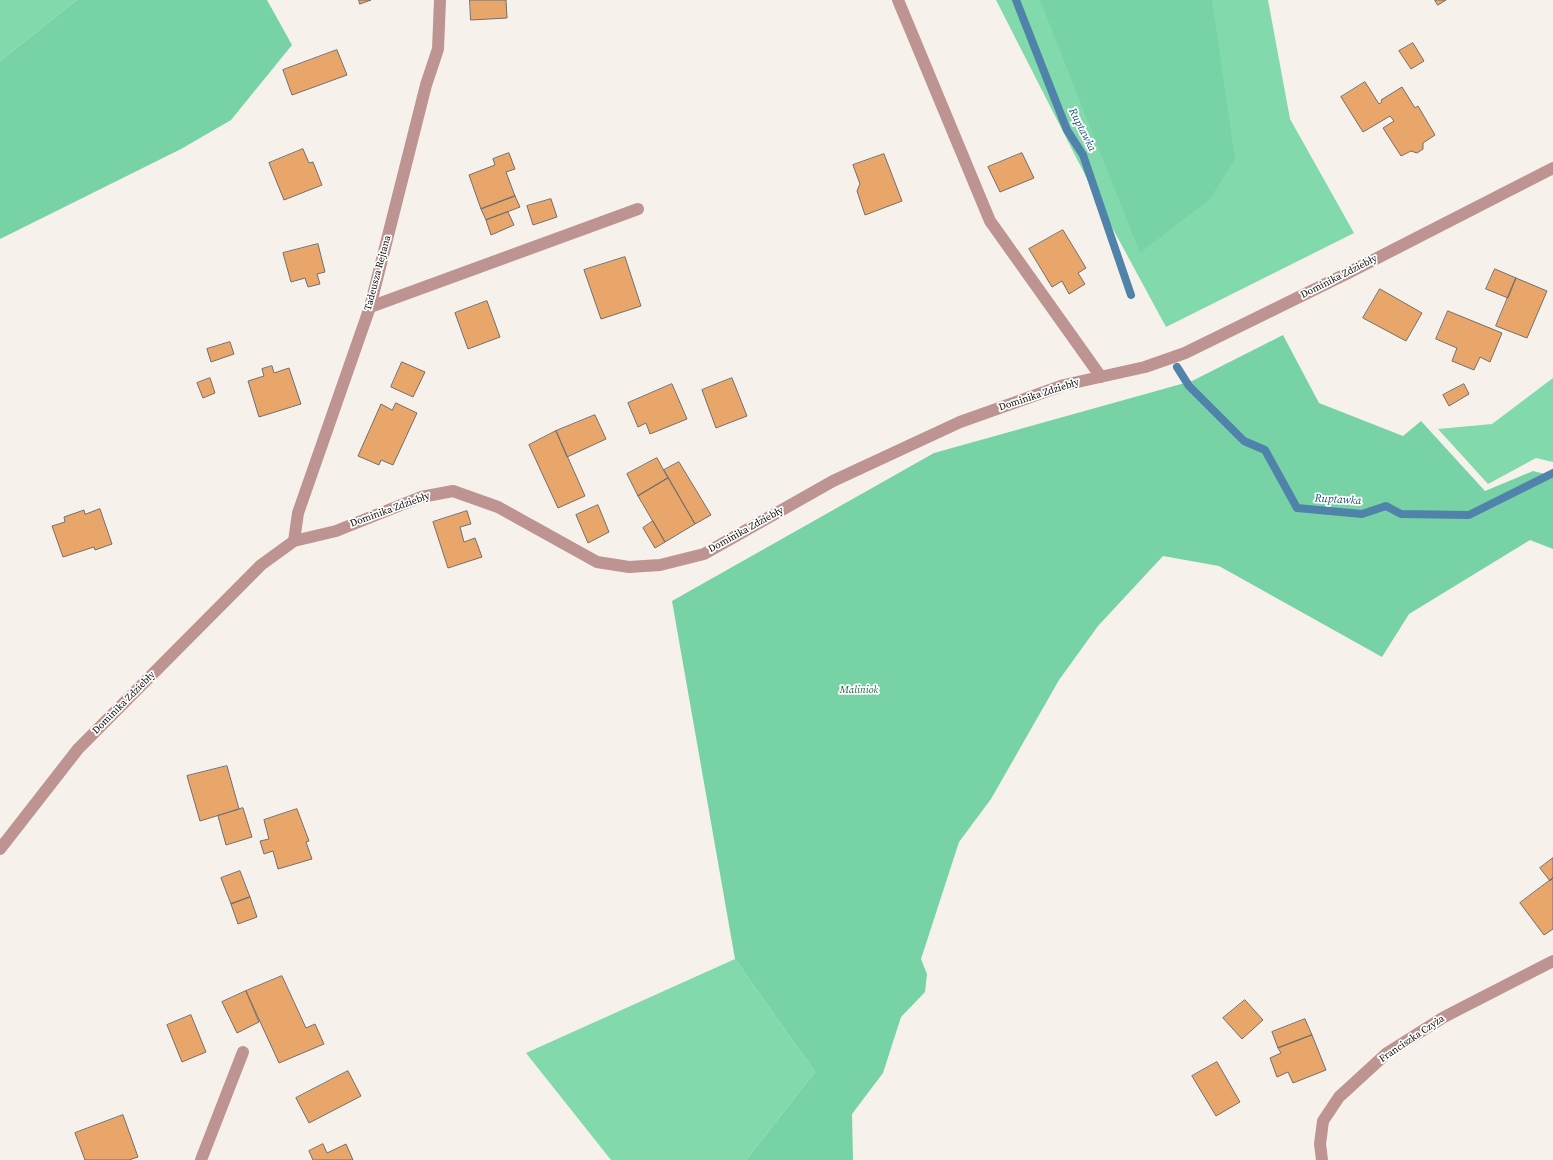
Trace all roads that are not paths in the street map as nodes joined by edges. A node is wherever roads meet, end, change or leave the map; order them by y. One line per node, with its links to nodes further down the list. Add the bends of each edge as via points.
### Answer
1 (440, 0): 5 (street, Tadeusza Rejtana, via 438,49 426,85)
2 (898, 0): 6 (street, via 990,222)
3 (1553, 168): 6 (street, Dominika Zdziebły, via 1185,353 1145,367)
4 (638, 209): 5 (street)
5 (370, 307): 7 (street, Tadeusza Rejtana, via 298,513)
6 (1101, 377): 7 (street, Dominika Zdziebły, via 1064,385 960,422 833,481 704,554 660,565 628,567 597,562 498,507 453,490 421,497 336,531)
7 (294, 541): 8 (street, Dominika Zdziebły, via 261,565 78,749)
8 (0, 848)
9 (1553, 961): 12 (street, Franciszka Czyża, via 1444,1017 1387,1053 1339,1097 1323,1121 1320,1144)
10 (243, 1052): 11 (street)
11 (201, 1160)
12 (1322, 1160)

